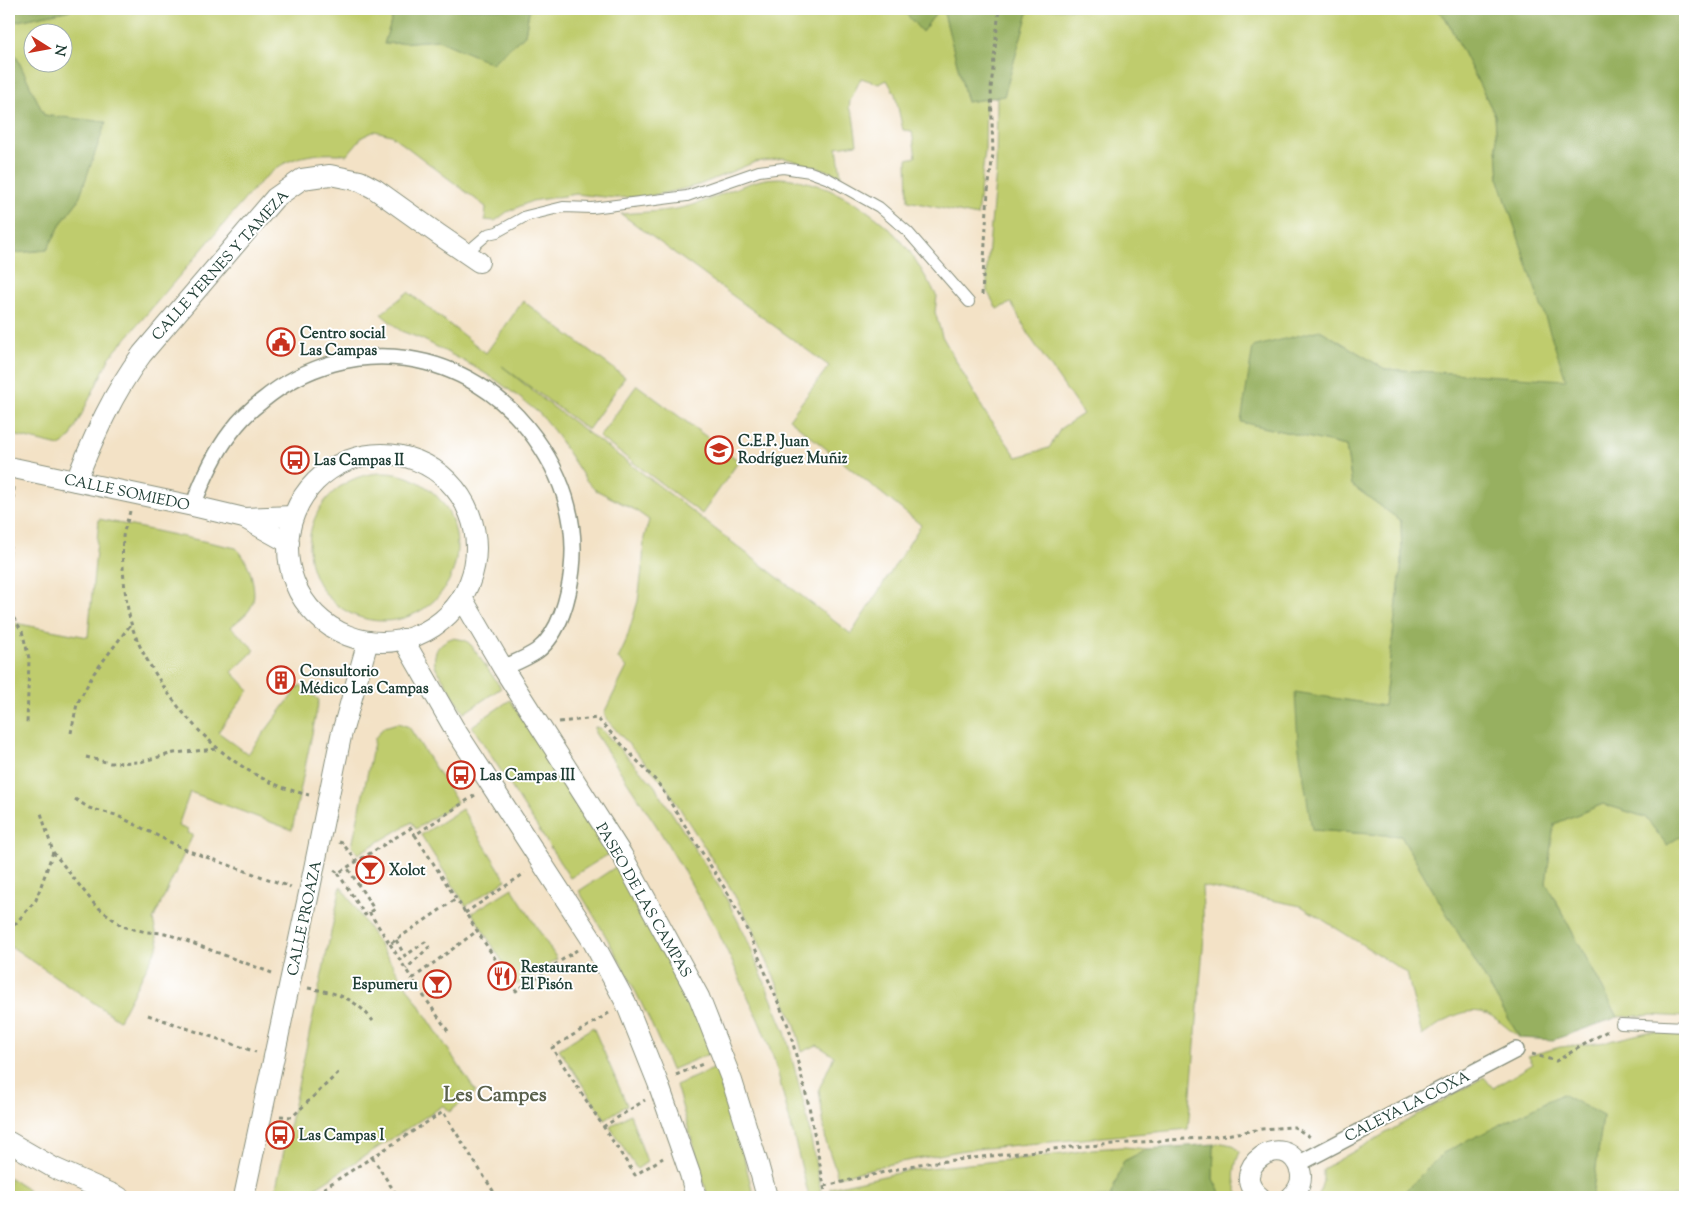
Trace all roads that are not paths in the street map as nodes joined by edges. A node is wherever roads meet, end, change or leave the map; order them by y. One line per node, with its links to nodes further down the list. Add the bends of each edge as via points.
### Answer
1 (473, 258): 2 (lane, via 488,234 526,216 563,207 592,208 687,196 759,171 783,168 829,179 879,207 908,232); 4 (street, CALLE YERNES Y TAMEZA, via 360,181 330,175 302,178 275,198 142,354 108,406)
2 (969, 302)
3 (12, 467): 4 (street, CALLE SOMIEDO)
4 (76, 481): 5 (street, CALLE SOMIEDO)
5 (193, 506): 7 (street, CALLE SOMIEDO); 12 (street, via 204,477 231,431 272,392 295,378 321,367 368,357 431,363 464,376 502,402 542,448 563,490 571,525 574,552 571,577 567,601 556,625 537,651)
6 (293, 516): 7 (street, CALLE SOMIEDO); 8 (street); 9 (street, via 300,501 323,475 351,459 380,454 403,456 422,463 456,489 474,528 473,569)
7 (244, 518): 8 (street, CALLE SOMIEDO)
8 (289, 542): 11 (street, via 291,568 304,601 327,624)
9 (462, 598): 10 (street, via 434,626); 12 (street, PASEO DE LAS CAMPAS)
10 (403, 639): 11 (street); 20 (street, via 454,728 592,940 626,1003 659,1086)
11 (368, 641): 19 (street, CALLE PROAZA, via 341,736)
12 (503, 668): 21 (street, PASEO DE LAS CAMPAS, via 622,855 699,998 732,1081)
13 (1621, 1024): 14 (lane)
14 (1685, 1027)
15 (1516, 1050): 17 (street, CALEYA LA COXA)
16 (9, 1142): 18 (street, via 54,1168)
17 (1298, 1164): 22 (street, via 1286,1153 1276,1151 1259,1157 1253,1164 1250,1180); 23 (street, via 1301,1181)
18 (119, 1197)
19 (244, 1197)
20 (696, 1197)
21 (767, 1197)
22 (1260, 1197)
23 (1291, 1197)

